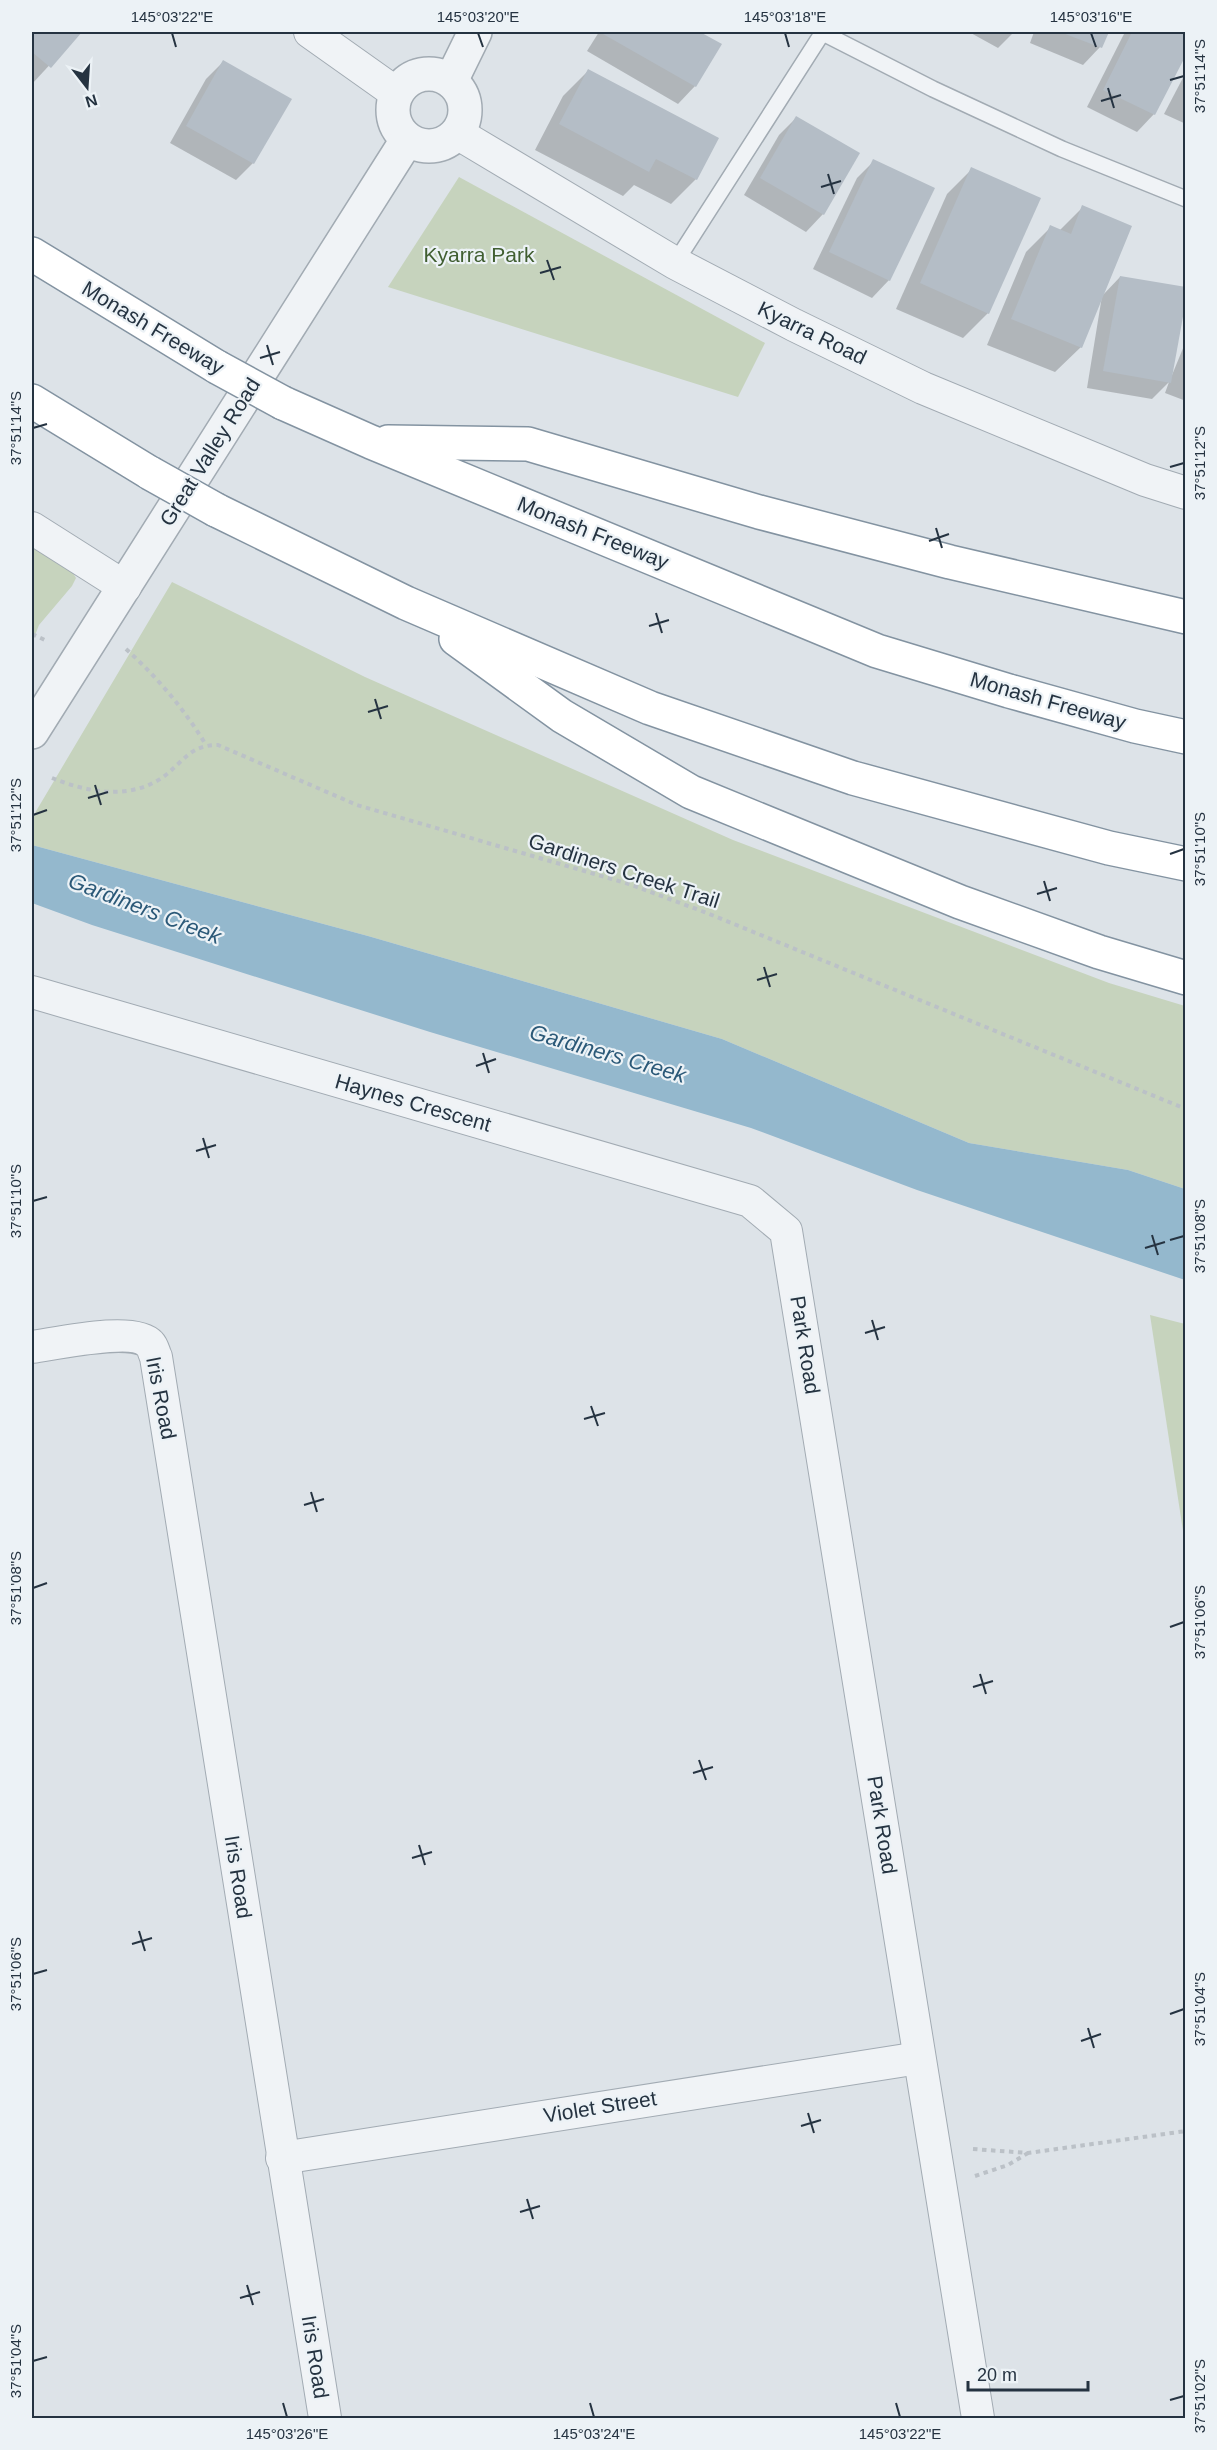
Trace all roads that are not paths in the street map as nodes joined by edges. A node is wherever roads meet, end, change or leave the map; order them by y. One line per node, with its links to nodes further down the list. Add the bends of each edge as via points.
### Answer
1 (310, 32): 5 (street)
2 (475, 32): 4 (street)
3 (823, 32): 8 (lane, via 1041,139); 10 (lane)
4 (451, 81): 5 (street, via 436,74 421,75 406,81); 6 (street, via 461,92 465,106 464,120)
5 (396, 93): 7 (street, via 393,119)
6 (457, 133): 7 (street, via 433,147); 10 (street, Kyarra Road)
7 (407, 140): 15 (street, Great Valley Road)
8 (1185, 199)
9 (32, 254): 12 (highway, Monash Freeway, bridge, via 217,367 283,403)
10 (675, 263): 13 (street, Kyarra Road, via 923,387)
11 (32, 401): 16 (highway, bridge, via 216,510)
12 (371, 442): 17 (highway, via 528,444 759,512); 19 (highway, Monash Freeway, via 878,651 1009,691)
13 (1185, 493)
14 (32, 528): 15 (street)
15 (125, 587): 18 (street, Great Valley Road)
16 (406, 603): 20 (highway, via 650,708 854,778 1109,848); 21 (highway, via 562,716 691,792 960,902)
17 (1185, 617)
18 (32, 731)
19 (1185, 737)
20 (1185, 864)
21 (1185, 978)
22 (32, 992): 23 (street, Haynes Crescent, via 750,1201)
23 (786, 1231): 25 (street, Park Road)
24 (32, 1347): 26 (street, Iris Road, via 117,1335 144,1340 156,1357)
25 (919, 2058): 26 (street, Violet Street); 28 (street, Park Road)
26 (282, 2158): 27 (street, Iris Road)
27 (325, 2418)
28 (978, 2418)

